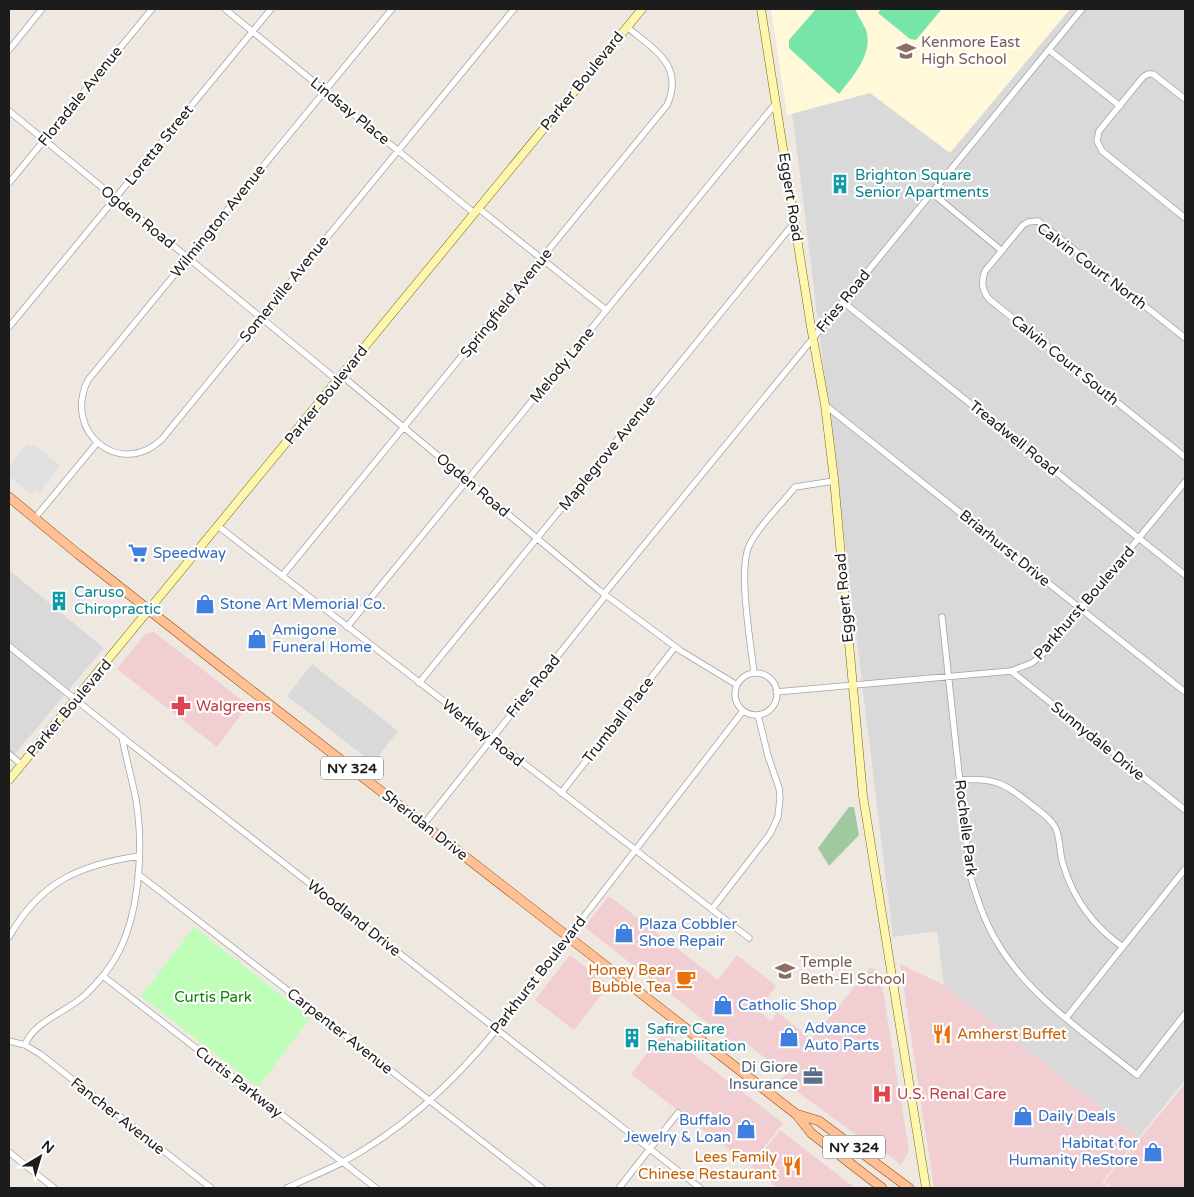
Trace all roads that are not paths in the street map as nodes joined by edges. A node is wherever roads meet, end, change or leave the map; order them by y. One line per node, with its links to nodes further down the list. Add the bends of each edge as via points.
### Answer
1 (42, 9): 12 (street)
2 (152, 9): 19 (street, Floradale Avenue)
3 (225, 9): 11 (street, Lindsay Place)
4 (271, 9): 11 (street, Loretta Street)
5 (392, 9): 14 (street, Wilmington Avenue)
6 (514, 9): 20 (street, Somerville Avenue)
7 (642, 9): 10 (street, Parker Boulevard)
8 (762, 9): 16 (street, Eggert Road)
9 (1082, 9): 13 (street, Fries Road)
10 (627, 27): 24 (street, Parker Boulevard); 29 (street, Springfield Avenue, via 665,60 672,74 671,97)
11 (253, 31): 14 (street, Lindsay Place); 23 (street, Loretta Street)
12 (9, 50)
13 (1049, 50): 17 (street); 22 (street, Fries Road)
14 (325, 91): 20 (street, Lindsay Place); 28 (street, Wilmington Avenue)
15 (1185, 99): 17 (street, via 1159,77 1148,74)
16 (776, 103): 26 (street, Eggert Road); 31 (street, Melody Lane)
17 (1120, 106): 25 (street, via 1099,131 1098,146)
18 (9, 111): 19 (street, Ogden Road)
19 (44, 140): 21 (street, Floradale Avenue); 23 (street, Ogden Road)
20 (398, 150): 24 (street, Lindsay Place); 32 (street, Somerville Avenue)
21 (9, 184)
22 (932, 193): 27 (street); 30 (street, Fries Road)
23 (115, 198): 28 (street, Ogden Road); 33 (street, Loretta Street)
24 (476, 210): 29 (street, Lindsay Place); 36 (street, Parker Boulevard)
25 (1185, 218)
26 (794, 223): 34 (street, Eggert Road); 48 (street, Maplegrove Avenue)
27 (1002, 251): 35 (street, Calvin Court North, via 1023,225 1033,221 1041,223); 40 (street, Calvin Court South, via 983,277 989,299)
28 (188, 258): 32 (street, Ogden Road); 39 (street, Wilmington Avenue, via 88,380 82,397 82,414 88,433)
29 (542, 259): 31 (street, Lindsay Place); 38 (street, Springfield Avenue)
30 (843, 302): 34 (street, Fries Road); 47 (street, Treadwell Road)
31 (606, 310): 41 (street, Melody Lane)
32 (261, 318): 36 (street, Ogden Road); 39 (street, Somerville Avenue, via 156,445 141,452 123,453)
33 (9, 328)
34 (814, 338): 37 (street, Eggert Road); 51 (street, Fries Road)
35 (1185, 338)
36 (339, 378): 38 (street, Ogden Road); 46 (street, Parker Boulevard)
37 (825, 405): 42 (street, Eggert Road); 52 (street, Briarhurst Drive)
38 (404, 428): 41 (street, Ogden Road); 50 (street, Springfield Avenue)
39 (97, 443): 45 (street)
40 (1185, 456)
41 (467, 480): 48 (street, Ogden Road); 55 (street, Melody Lane)
42 (834, 481): 59 (street, via 795,487 754,536 746,553 744,571); 63 (street, Eggert Road)
43 (1185, 482): 47 (street, Parkhurst Boulevard)
44 (9, 497): 45 (main road, Sheridan Drive / NY 324)
45 (35, 518): 53 (main road, Sheridan Drive / NY 324)
46 (218, 526): 50 (street, Werkley Road); 53 (street, Parker Boulevard)
47 (1139, 538): 49 (street, Treadwell Road); 52 (street, Parkhurst Boulevard)
48 (538, 539): 51 (street, Ogden Road); 61 (street, Maplegrove Avenue)
49 (1185, 574)
50 (282, 576): 55 (street, Werkley Road)
51 (605, 595): 57 (street, Ogden Road); 70 (street, Fries Road)
52 (1081, 609): 58 (street, Parkhurst Boulevard, via 1039,658); 65 (street, Briarhurst Drive)
53 (150, 610): 66 (street, Parker Boulevard); 77 (main road, Sheridan Drive / NY 324)
54 (942, 617): 60 (street, Rochelle Park)
55 (347, 626): 61 (street, Werkley Road)
56 (9, 646): 66 (street, Woodland Drive)
57 (675, 647): 62 (street, Ogden Road); 75 (street, Trumball Place)
58 (1011, 671): 60 (street, Parkhurst Boulevard); 76 (street, Sunnydale Drive)
59 (754, 673): 62 (street); 64 (street, via 771,680)
60 (950, 677): 63 (street, Parkhurst Boulevard); 74 (street, Rochelle Park)
61 (419, 683): 70 (street, Werkley Road)
62 (737, 685): 67 (street, via 736,702)
63 (853, 686): 64 (street, Parkhurst Boulevard); 108 (street, Eggert Road, via 863,796)
64 (776, 692): 68 (street, via 773,705)
65 (1185, 692)
66 (76, 700): 69 (street, Woodland Drive); 72 (street, Parker Boulevard)
67 (743, 711): 68 (street); 78 (street, Parkhurst Boulevard)
68 (758, 715): 82 (street, via 779,788 778,816 770,834)
69 (122, 737): 79 (street, via 136,801); 90 (street, Woodland Drive)
70 (491, 738): 75 (street, Werkley Road); 77 (street, Fries Road)
71 (9, 754): 72 (street)
72 (22, 764): 73 (street, Parker Boulevard)
73 (9, 780)
74 (960, 780): 86 (street, via 1002,784 1049,818 1057,830 1063,864 1080,902 1096,923); 89 (street, Rochelle Park, via 970,875 990,930 1024,980)
75 (561, 793): 78 (street, Werkley Road)
76 (1185, 810)
77 (424, 824): 83 (main road, Sheridan Drive / NY 324)
78 (636, 851): 82 (street, Werkley Road); 83 (street, Parkhurst Boulevard)
79 (139, 856): 81 (street); 84 (street, via 88,866 59,881 26,910)
80 (1185, 869): 86 (street)
81 (138, 874): 87 (street, via 126,935); 93 (street, Carpenter Avenue)
82 (712, 909): 85 (street, Werkley Road)
83 (568, 936): 90 (street, Parkhurst Boulevard); 95 (main road, Sheridan Drive / NY 324)
84 (9, 937)
85 (749, 938)
86 (1123, 947): 89 (street)
87 (103, 976): 92 (street, via 86,995 35,1029); 98 (street, Curtis Parkway)
88 (1185, 1014): 89 (street, Rochelle Park, via 1137,1075)
89 (1066, 1018)
90 (496, 1030): 93 (street, Parkhurst Boulevard); 96 (street, Woodland Drive)
91 (9, 1041): 92 (street, Fancher Avenue)
92 (25, 1045): 100 (street, Fancher Avenue)
93 (430, 1101): 98 (street, Parkhurst Boulevard, via 384,1136); 103 (street, Carpenter Avenue)
94 (678, 1113): 96 (street)
95 (796, 1114): 106 (main road, Sheridan Drive / NY 324, via 811,1133); 107 (main road, Sheridan Drive / NY 324, via 818,1121)
96 (650, 1149): 104 (street); 105 (street, Woodland Drive)
97 (9, 1152): 99 (street)
98 (342, 1162): 101 (street, Parkhurst Boulevard); 102 (street, Curtis Parkway)
99 (54, 1188)
100 (211, 1188)
101 (288, 1188)
102 (376, 1188)
103 (542, 1188)
104 (619, 1188)
105 (700, 1188)
106 (882, 1188)
107 (909, 1188)
108 (926, 1188)

